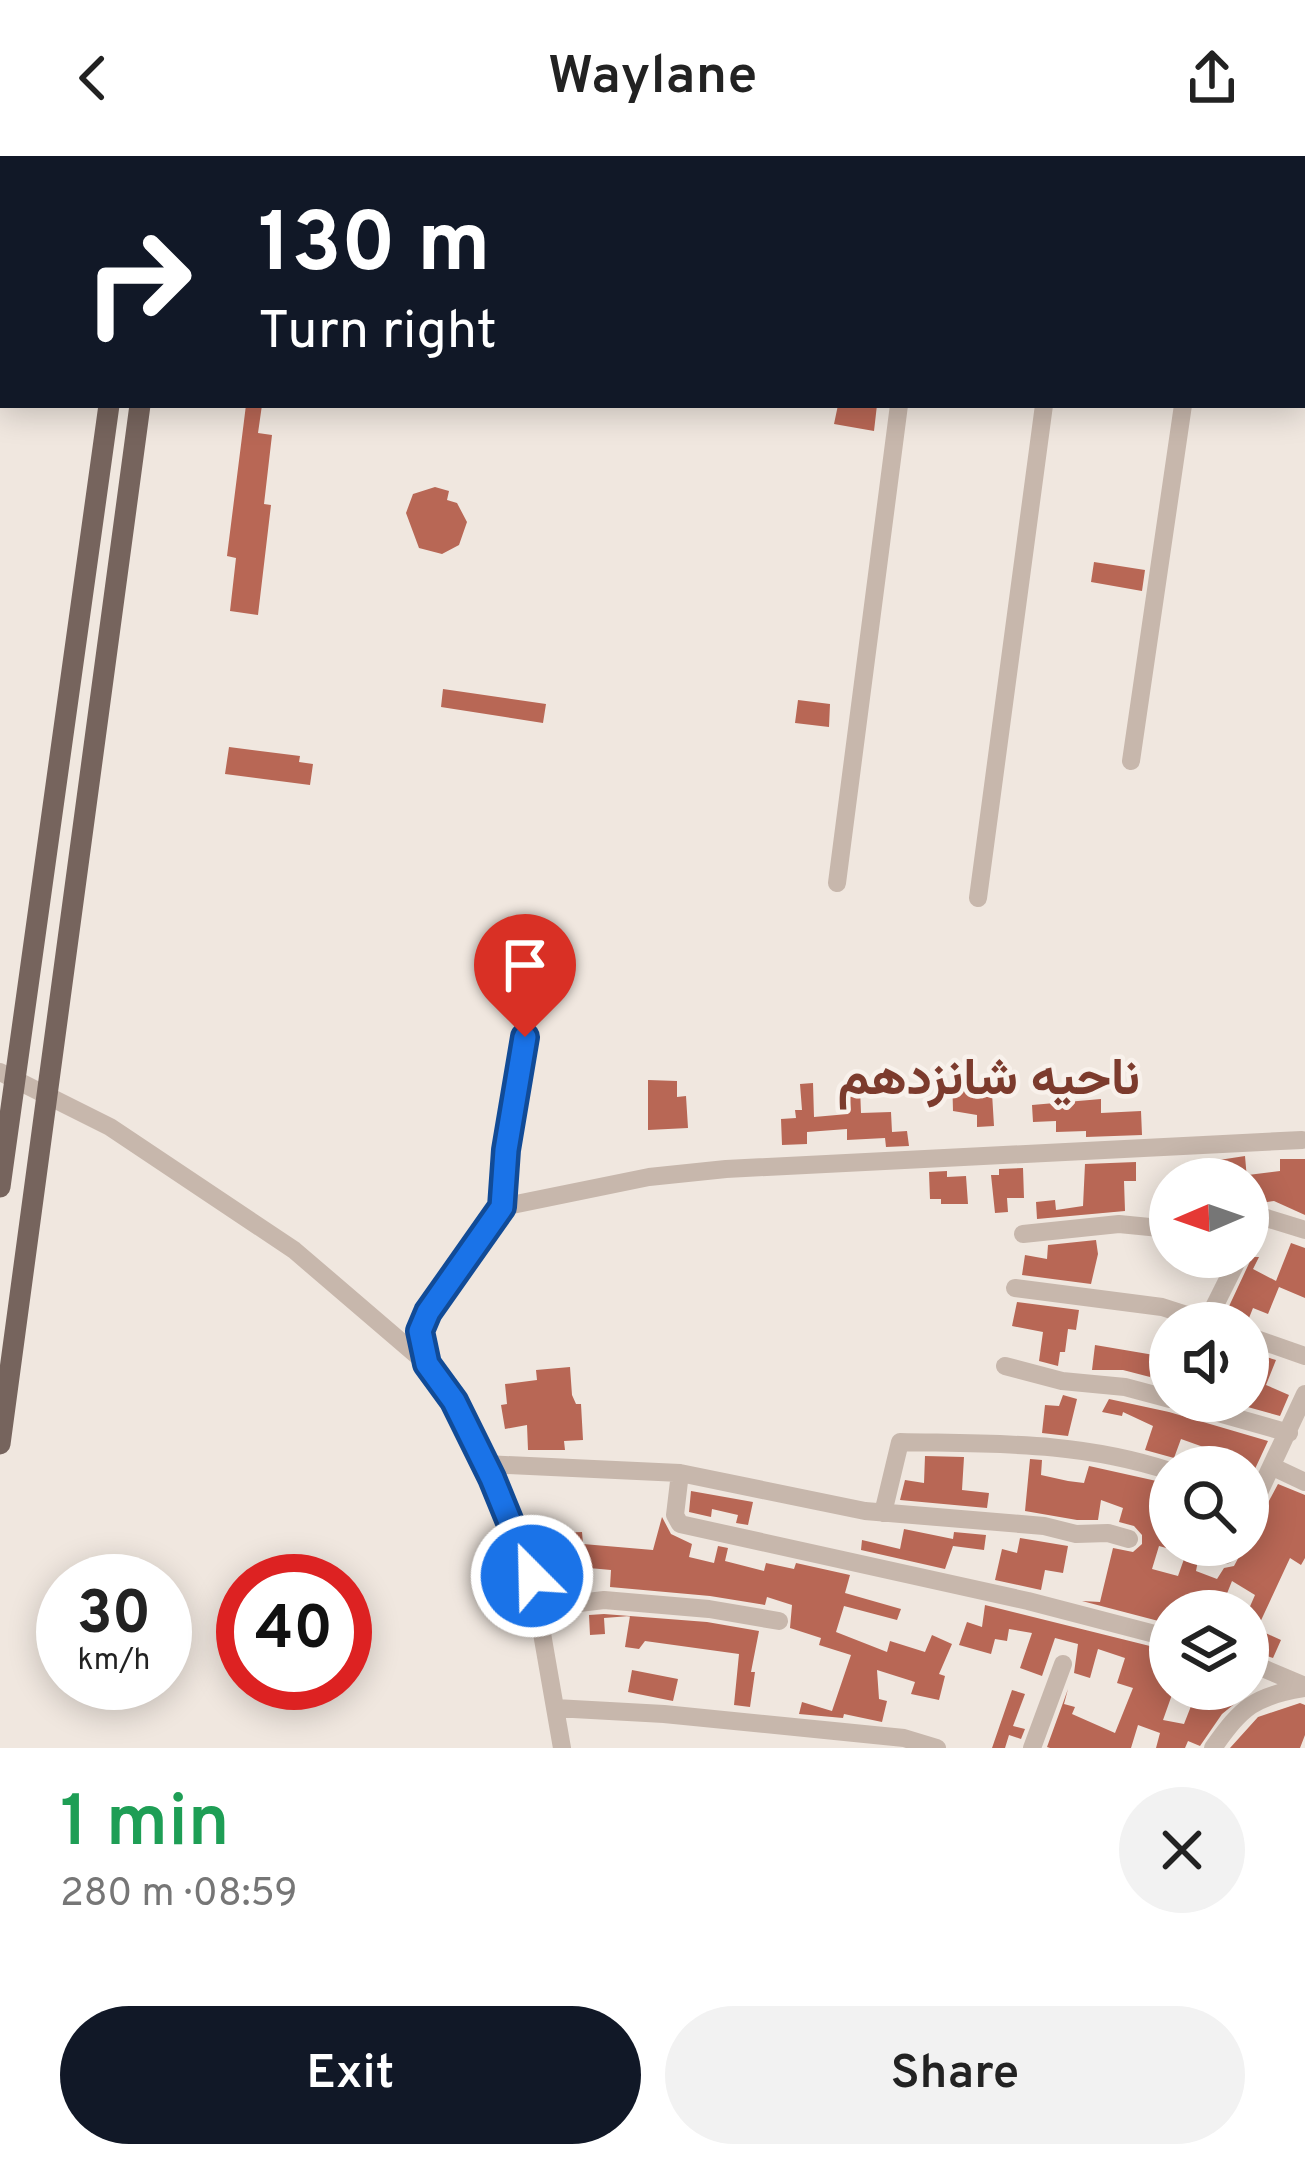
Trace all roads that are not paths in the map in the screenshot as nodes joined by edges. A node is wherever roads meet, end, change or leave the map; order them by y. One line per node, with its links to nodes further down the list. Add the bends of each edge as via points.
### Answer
1 (110, 408): 10 (main road)
2 (140, 408): 11 (main road)
3 (899, 408): 7 (street)
4 (1044, 408): 8 (street)
5 (1184, 408): 6 (street)
6 (1131, 761)
7 (837, 884)
8 (978, 898)
9 (529, 1010): 14 (street)
10 (7, 1076): 11 (street); 13 (main road)
11 (46, 1095): 23 (street, via 110,1126 294,1250); 29 (main road)
12 (1303, 1140): 14 (street, via 726,1169)
13 (0, 1187)
14 (502, 1207): 23 (street, via 422,1321)
15 (1269, 1221): 17 (street)
16 (1149, 1227): 18 (street)
17 (1305, 1230)
18 (1023, 1234)
19 (1016, 1288): 20 (street)
20 (1149, 1305)
21 (1269, 1343): 22 (street)
22 (1305, 1356)
23 (427, 1364): 30 (street)
24 (1005, 1366): 25 (street)
25 (1149, 1394)
26 (1305, 1394): 28 (street)
27 (1250, 1422): 28 (street)
28 (1289, 1433): 32 (street)
29 (0, 1444)
30 (485, 1464): 33 (street); 38 (street)
31 (1149, 1464): 36 (street, via 1065,1446 900,1442)
32 (1274, 1467): 34 (street); 35 (street)
33 (680, 1473): 36 (street); 40 (street, via 680,1524)
34 (1269, 1475)
35 (1305, 1482)
36 (884, 1513): 37 (street)
37 (1129, 1539)
38 (538, 1608): 39 (street, via 604,1600); 44 (street)
39 (779, 1622)
40 (1149, 1632)
41 (1064, 1664): 48 (street)
42 (1269, 1673): 43 (street)
43 (1301, 1690): 49 (street, via 1241,1709)
44 (555, 1708): 45 (street); 46 (street)
45 (901, 1743): 47 (street)
46 (562, 1748)
47 (937, 1748)
48 (1032, 1748)
49 (1213, 1748)

